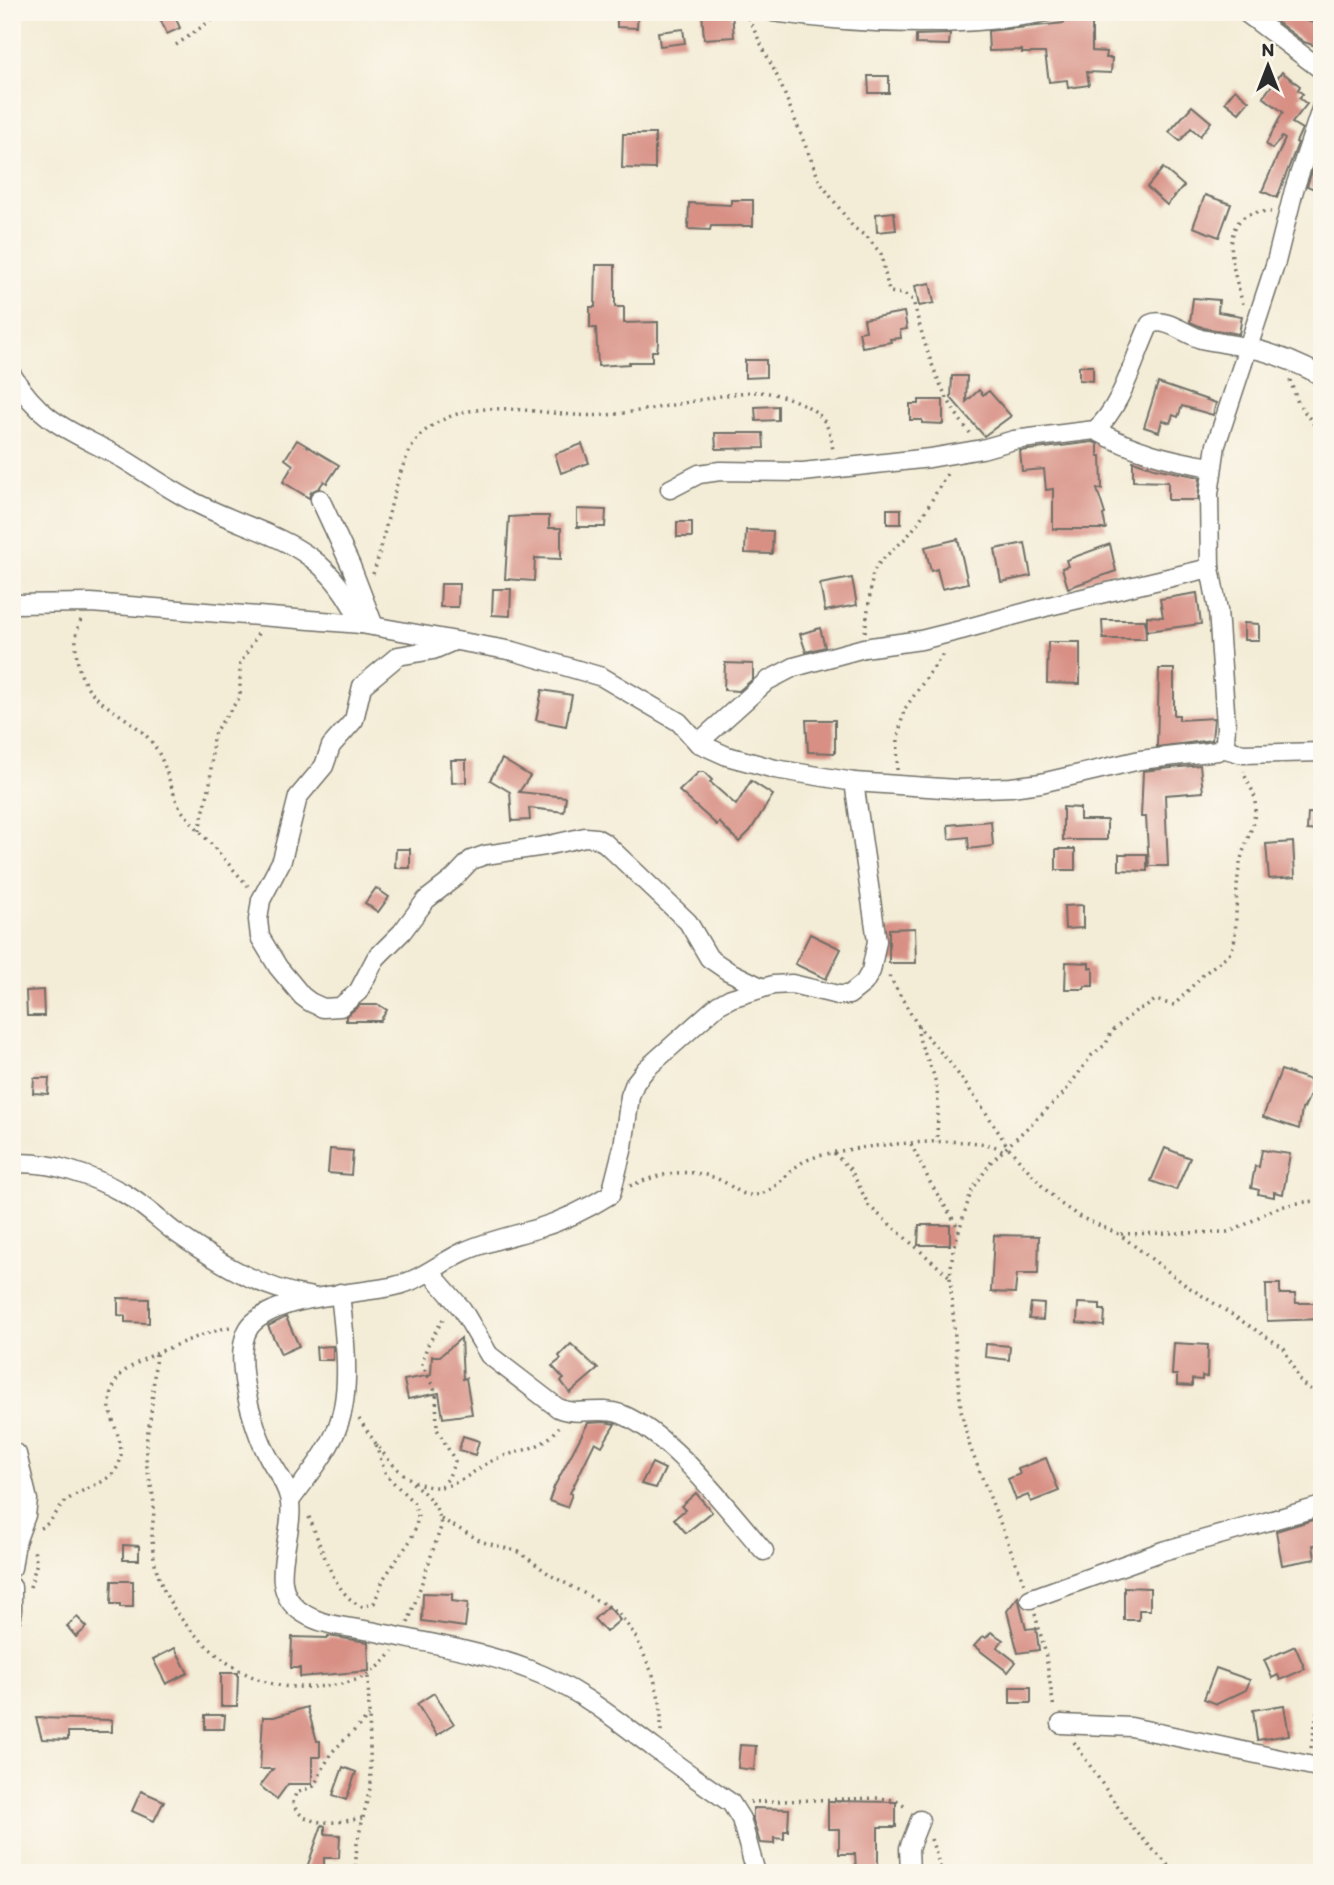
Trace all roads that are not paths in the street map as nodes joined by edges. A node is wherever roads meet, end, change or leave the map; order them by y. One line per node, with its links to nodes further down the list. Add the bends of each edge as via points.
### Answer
1 (773, 12): 2 (street, via 836,21 924,23)
2 (1047, 12)
3 (1245, 12): 4 (street)
4 (1322, 70)
5 (1322, 106): 6 (street)
6 (1250, 340): 8 (street); 9 (street, via 1203,339 1163,322 1150,324 1126,379); 10 (street)
7 (12, 375): 15 (street, via 31,402 59,426 193,502 276,536 309,555)
8 (1322, 376)
9 (1096, 430): 10 (street, via 1153,456); 11 (street, via 835,469 789,474 720,471 699,474)
10 (1211, 467): 13 (street)
11 (670, 489)
12 (320, 499): 15 (street, via 363,595)
13 (1210, 568): 17 (street, via 794,667 767,681); 18 (street, via 1218,610 1225,709)
14 (12, 604): 15 (street, via 91,603)
15 (368, 625): 16 (street)
16 (454, 641): 17 (street, via 513,651 602,677 679,722); 21 (street, via 398,656 362,686 355,720 331,746 324,766 298,797 282,860 261,900 258,920 260,937 302,996 323,1008 340,1007 358,992 376,958 426,900 471,860 577,838 605,843 688,922 709,958)
17 (698, 743): 20 (street, via 750,764)
18 (1222, 748): 19 (street, via 1243,754); 20 (street, via 1011,787 957,789)
19 (1322, 752)
20 (854, 782): 21 (street, via 877,932 871,971 849,995 792,984)
21 (761, 987): 23 (street, via 718,1004 635,1083 611,1194 573,1216 462,1252)
22 (12, 1164): 25 (street, via 64,1169 96,1181 124,1194 237,1271 277,1290)
23 (430, 1272): 24 (street, via 395,1286); 29 (street, via 453,1296 489,1355 558,1408 568,1412 603,1409 641,1425 696,1474)
24 (340, 1293): 25 (street); 27 (street, via 345,1355 340,1422)
25 (315, 1298): 27 (street, via 251,1323 244,1337 246,1399 267,1455)
26 (17, 1454): 30 (street, via 28,1500)
27 (295, 1495): 37 (street, via 283,1581 299,1612 321,1623 495,1659 564,1684 730,1803 741,1819)
28 (1322, 1506): 32 (street, via 1163,1551)
29 (764, 1552)
30 (12, 1568)
31 (12, 1587): 33 (street)
32 (1030, 1599)
33 (13, 1614)
34 (1061, 1724): 35 (street, via 1132,1727)
35 (1315, 1766)
36 (920, 1821): 38 (street, via 909,1847)
37 (756, 1873)
38 (910, 1873)

